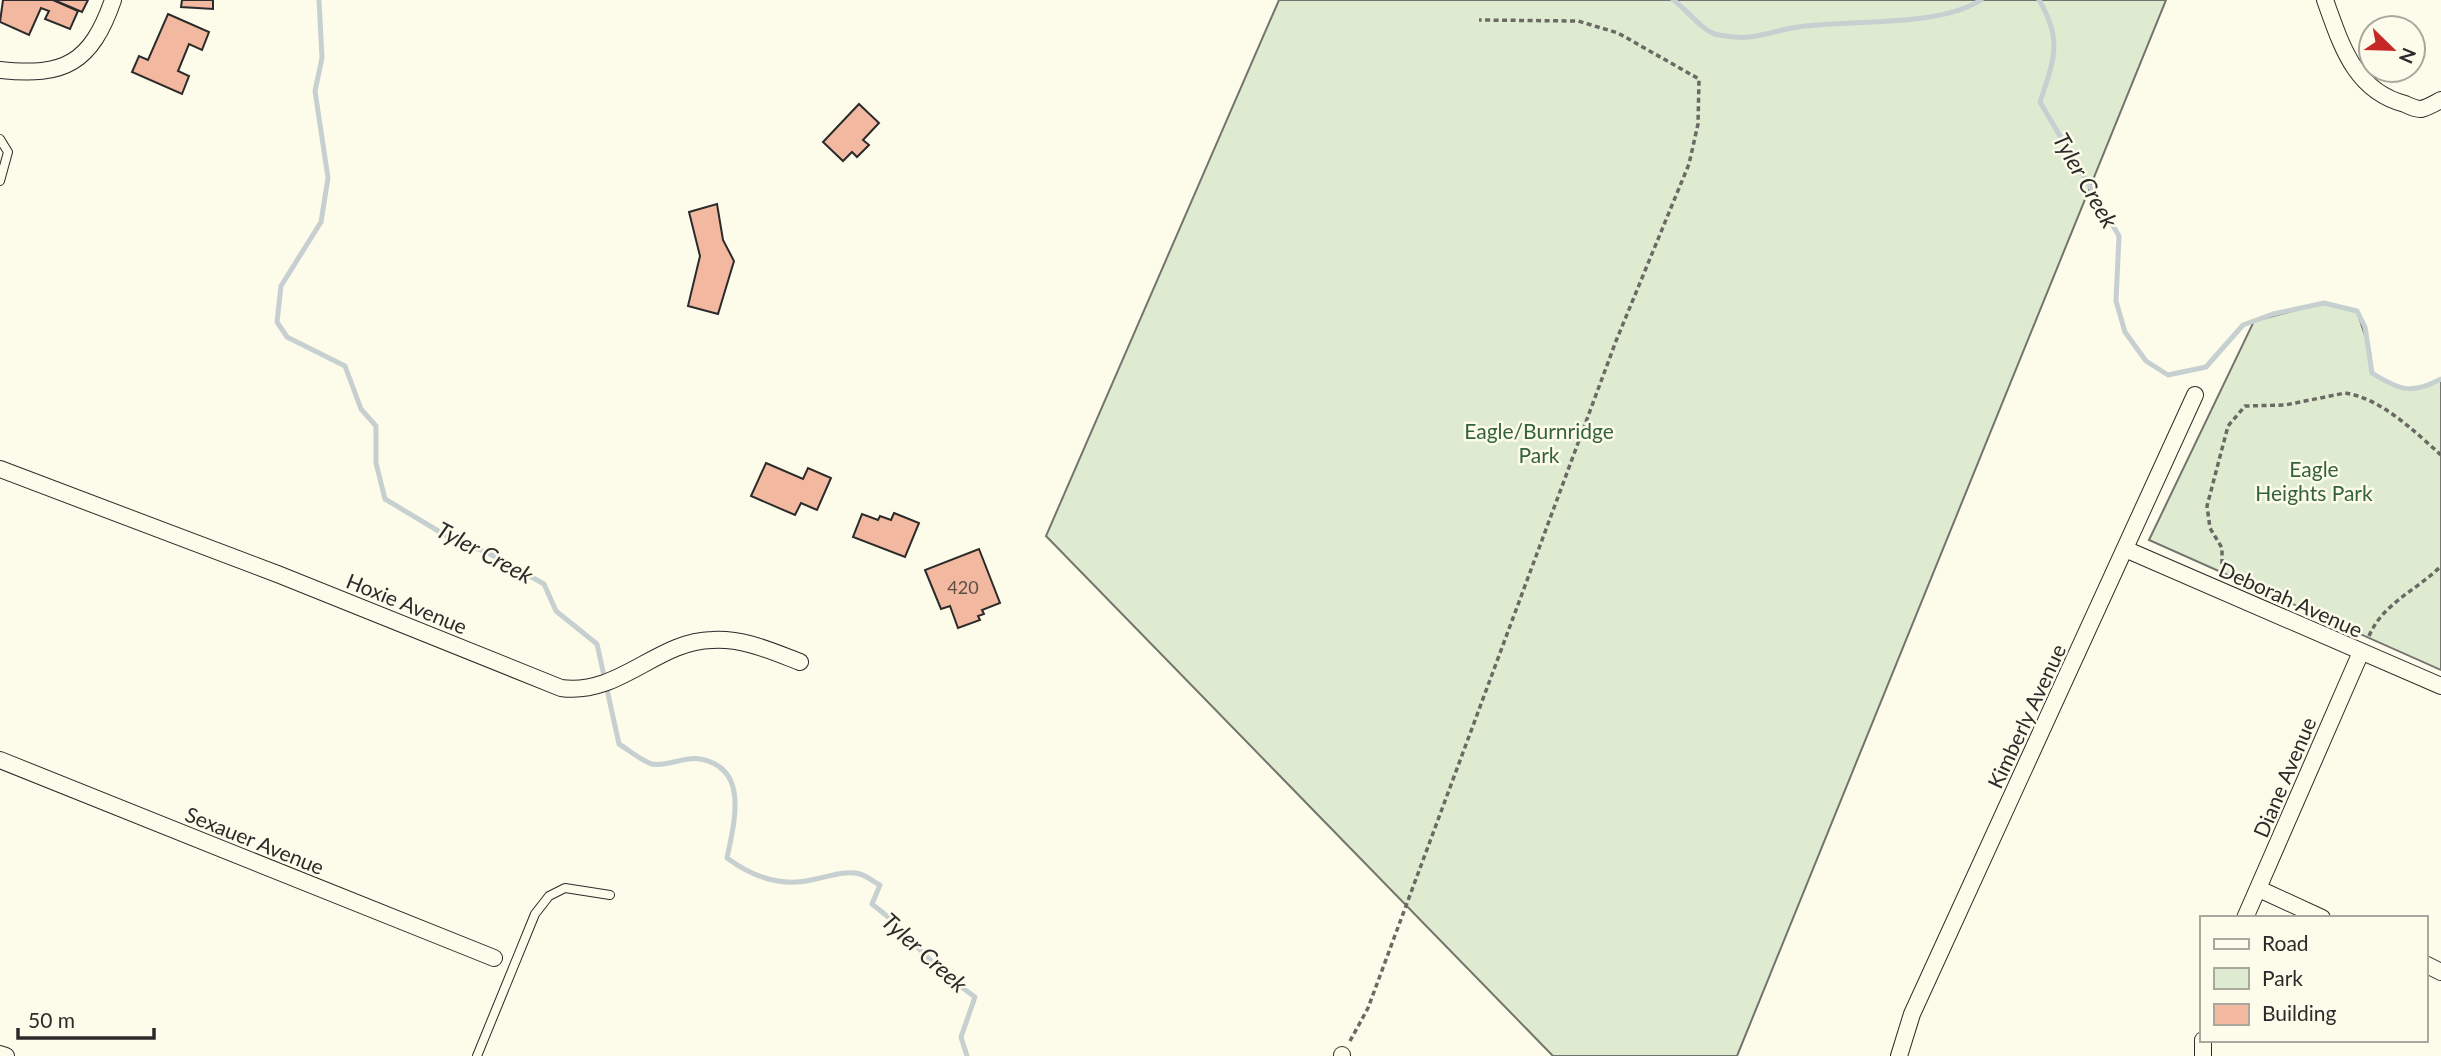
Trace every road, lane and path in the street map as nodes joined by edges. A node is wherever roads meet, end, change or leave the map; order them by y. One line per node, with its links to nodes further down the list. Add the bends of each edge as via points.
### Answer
1 (113, 0): 4 (street, via 84,55 66,66 34,73)
2 (2325, 0): 5 (street, via 2345,55 2376,91 2421,109)
3 (1479, 20): 27 (path, via 1578,21 1618,33 1699,79 1698,124 1689,164 1611,354 1368,1009)
4 (0, 70)
5 (2441, 100)
6 (0, 139): 7 (lane, via 8,152)
7 (0, 181)
8 (2195, 395): 11 (street, Kimberly Avenue)
9 (2441, 455): 12 (path, via 2393,417 2354,394 2271,407 2245,406 2228,426 2207,506 2210,528 2222,548)
10 (0, 469): 16 (street, Hoxie Avenue, via 561,688 589,688 709,639 738,640)
11 (2125, 549): 15 (street, Deborah Avenue); 28 (street, Kimberly Avenue, via 1912,1014)
12 (2222, 564)
13 (2441, 566): 14 (path, via 2386,607)
14 (2369, 636)
15 (2361, 652): 17 (street, Deborah Avenue); 19 (street, Diane Avenue)
16 (800, 662)
17 (2441, 686)
18 (0, 760): 23 (street, Sexauer Avenue)
19 (2259, 889): 21 (street, Diane Avenue); 22 (street)
20 (610, 895): 26 (lane, via 565,888 542,903)
21 (2246, 916)
22 (2318, 916)
23 (494, 958)
24 (0, 1054): 25 (street)
25 (6, 1056)
26 (477, 1056)
27 (1342, 1056)
28 (1899, 1056)

